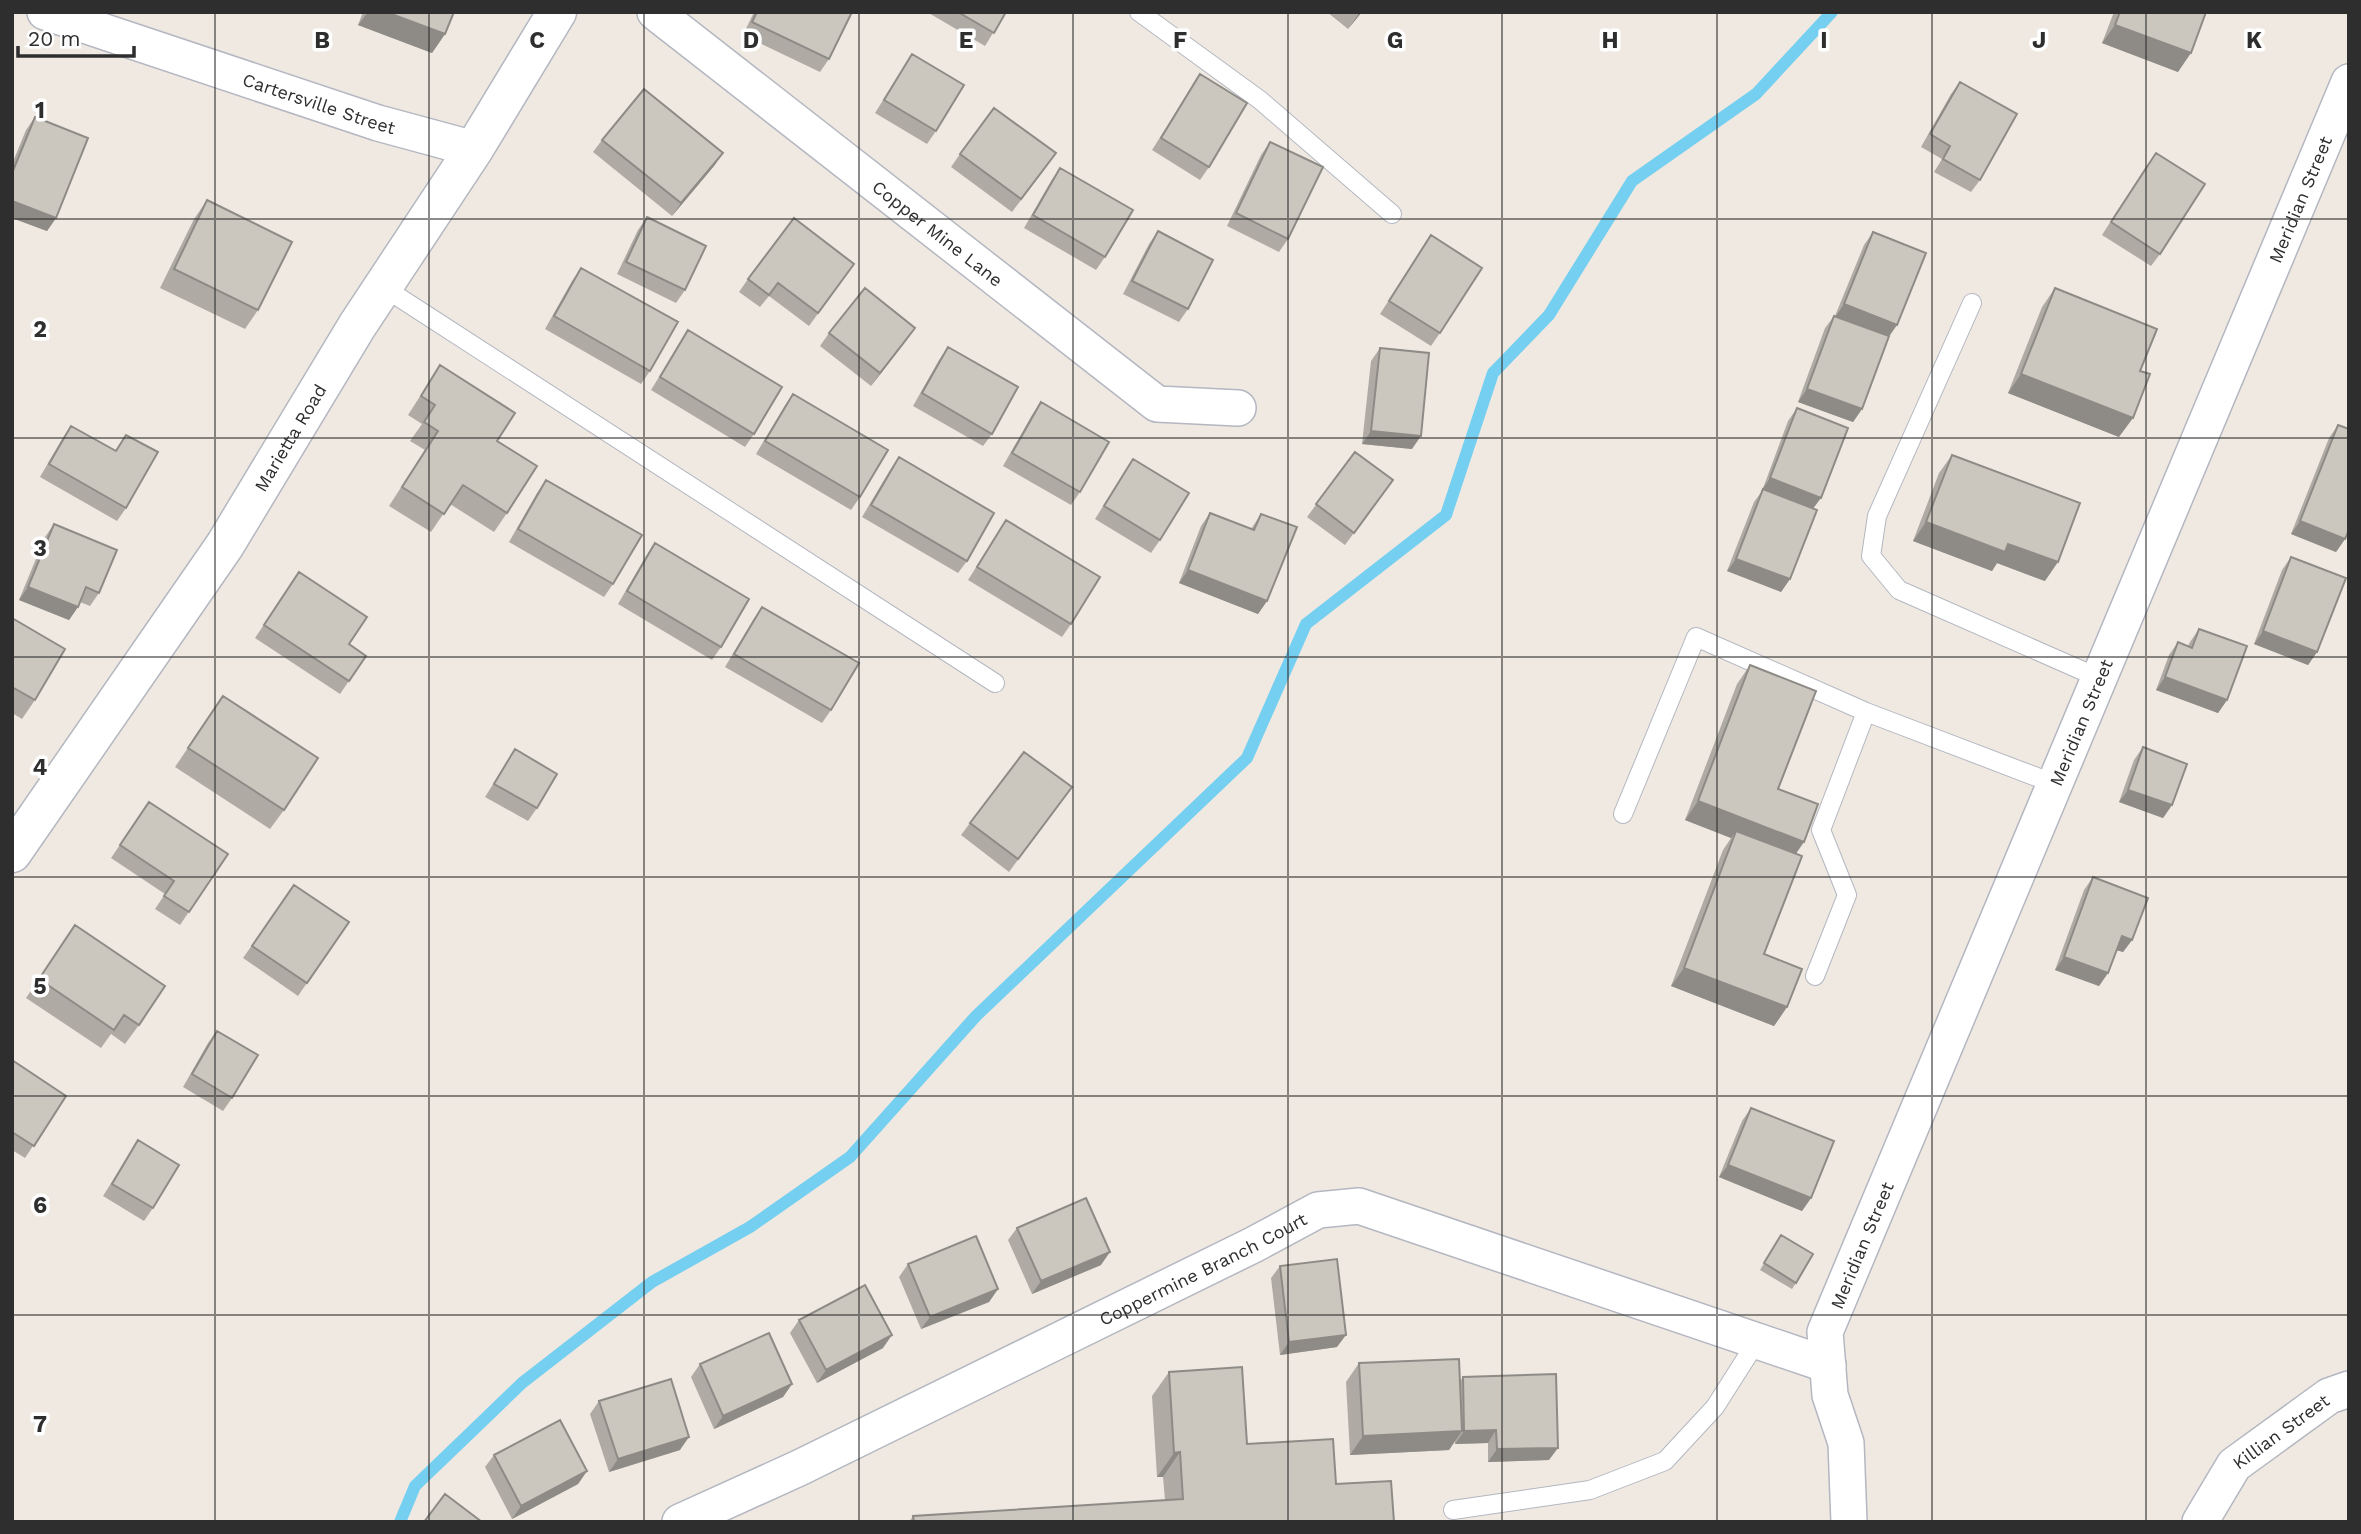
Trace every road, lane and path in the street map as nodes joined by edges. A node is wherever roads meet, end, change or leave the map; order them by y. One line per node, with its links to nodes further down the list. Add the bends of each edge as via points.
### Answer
1 (46, 12): 6 (street, Cartersville Street, via 378,123)
2 (557, 12): 6 (street, Marietta Road)
3 (655, 12): 10 (street, Copper Mine Lane, via 1157,404)
4 (1139, 12): 7 (lane, via 1259,100)
5 (2349, 82): 11 (street, Meridian Street)
6 (474, 149): 8 (street, Marietta Road)
7 (1392, 214)
8 (383, 287): 12 (lane); 16 (street, Marietta Road, via 225,545)
9 (1972, 303): 11 (lane, via 1877,516 1871,556 1899,590)
10 (1238, 408)
11 (2099, 678): 14 (street, Meridian Street)
12 (995, 683)
13 (1866, 712): 14 (lane); 15 (lane, via 1696,637); 17 (lane, via 1821,830 1847,895)
14 (2055, 784): 19 (street, Meridian Street, via 1825,1332)
15 (1623, 814)
16 (12, 853)
17 (1815, 976)
18 (1756, 1341): 19 (street, Coppermine Branch Court); 21 (lane, via 1715,1407 1665,1461 1590,1489); 22 (street, Coppermine Branch Court, via 1359,1206 1318,1210 811,1462)
19 (1828, 1365): 23 (street, Meridian Street, via 1830,1395 1846,1443)
20 (2349, 1389): 24 (street, Killian Street, via 2329,1396 2234,1465)
21 (1453, 1510)
22 (680, 1522)
23 (1849, 1522)
24 (2200, 1522)

